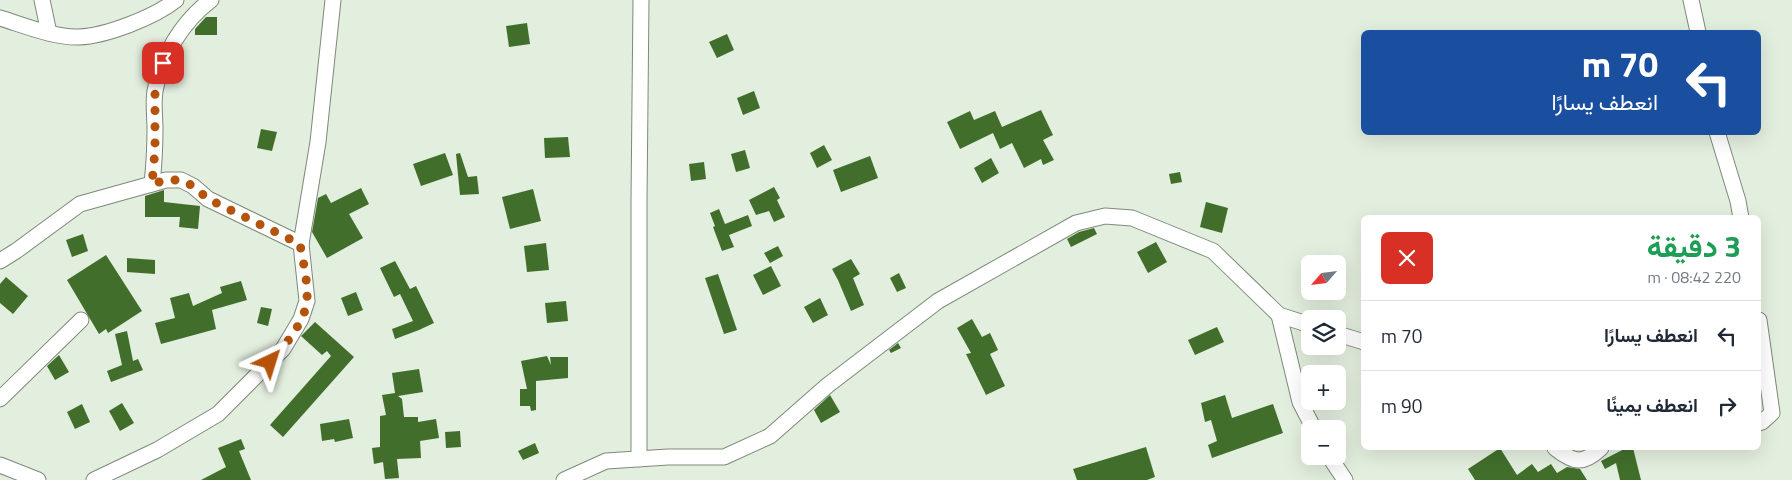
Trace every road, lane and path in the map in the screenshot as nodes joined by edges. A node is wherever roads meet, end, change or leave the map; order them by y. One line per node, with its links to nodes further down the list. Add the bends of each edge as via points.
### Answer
1 (42, 0): 9 (street)
2 (176, 0): 9 (street, via 164,10 113,30 79,37)
3 (211, 0): 11 (street, via 183,29 163,63 155,92)
4 (333, 0): 13 (street, via 318,142)
5 (641, 0): 26 (street)
6 (1691, 0): 8 (street)
7 (0, 18): 9 (street)
8 (1698, 30)
9 (49, 33)
10 (1718, 135): 12 (street)
11 (152, 184): 13 (street, via 181,180 208,199); 14 (street, via 80,204)
12 (1740, 215)
13 (300, 244): 30 (street, via 307,301 301,319 283,349 218,414 157,450)
14 (0, 261)
15 (1279, 315): 17 (street); 22 (street, via 1300,402); 26 (street, via 1213,251 1132,218 1105,216 1076,223 938,301 828,385 770,436 724,457)
16 (81, 320): 21 (street)
17 (1301, 322)
18 (1761, 334): 23 (street, via 1772,413)
19 (1346, 336): 20 (street)
20 (1361, 341)
21 (0, 399)
22 (1309, 420)
23 (1761, 422)
24 (1558, 450): 25 (street, via 1577,461 1588,460)
25 (1599, 450)
26 (639, 459): 31 (street, via 606,461)
27 (0, 465): 29 (street)
28 (1335, 465): 32 (street)
29 (38, 480)
30 (94, 480)
31 (564, 480)
32 (1345, 480)

